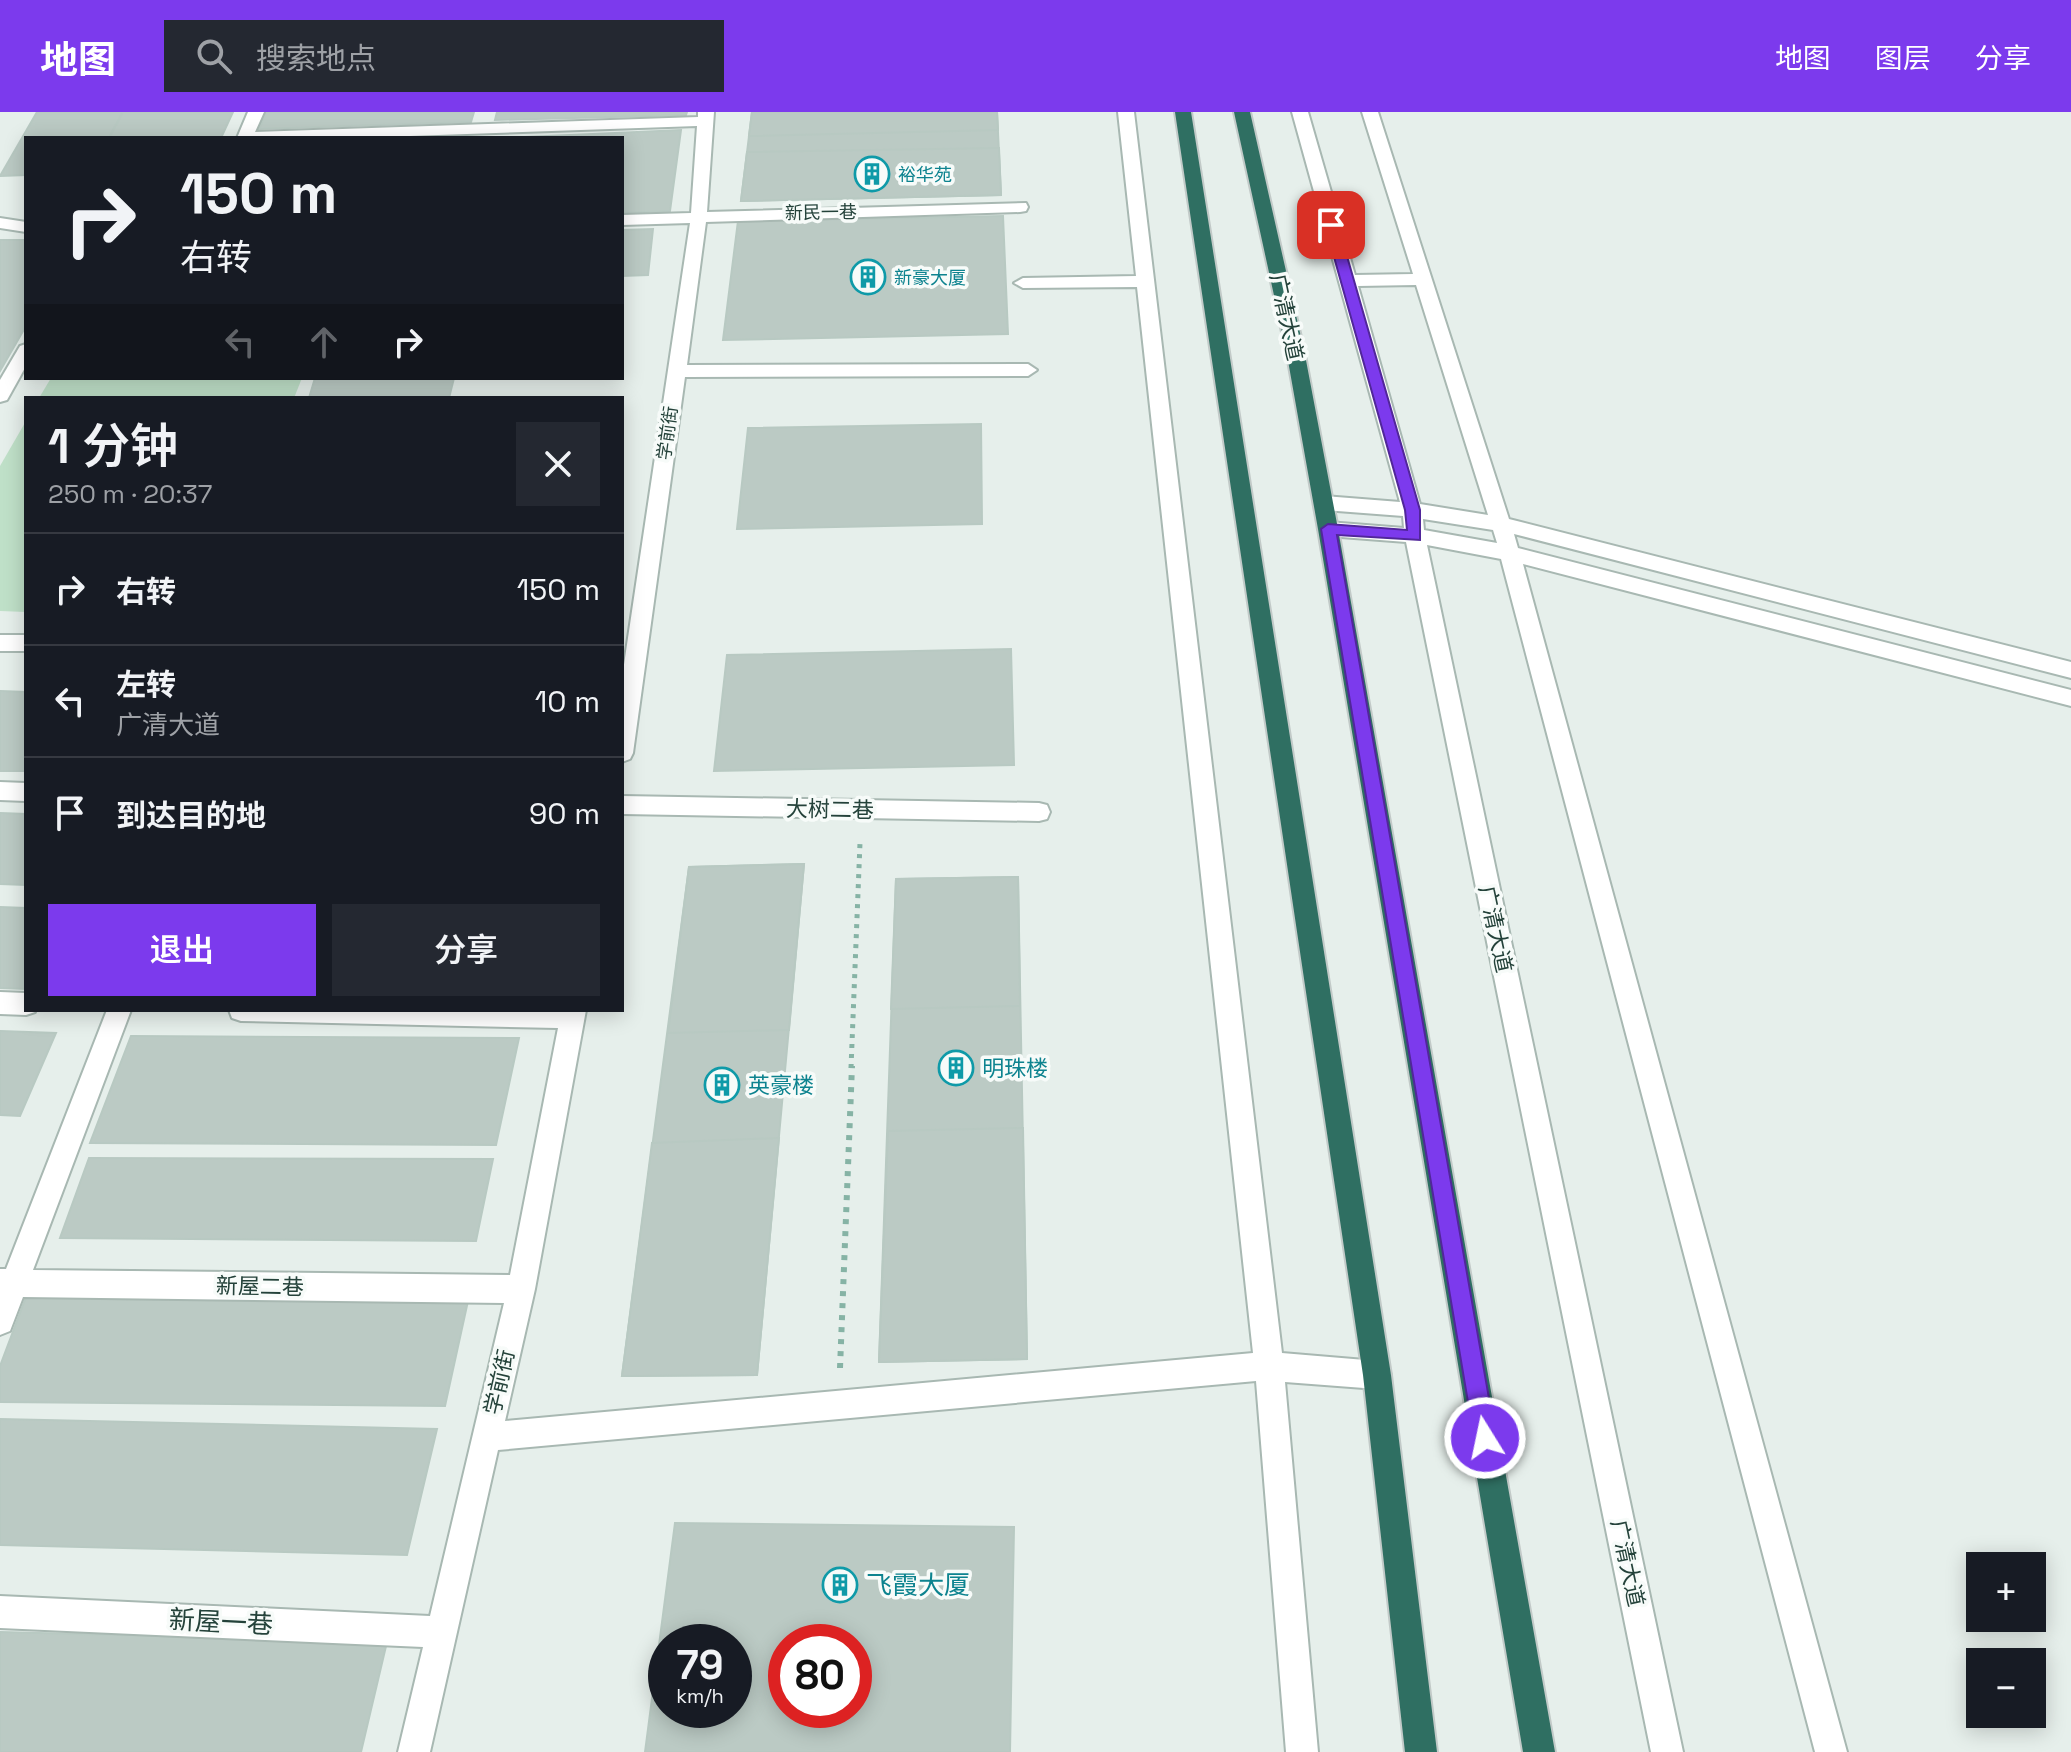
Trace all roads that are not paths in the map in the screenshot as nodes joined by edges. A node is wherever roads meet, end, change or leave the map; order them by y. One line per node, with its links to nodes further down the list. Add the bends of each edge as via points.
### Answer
1 (256, 112): 10 (street)
2 (485, 112): 9 (street)
3 (1126, 112): 18 (street)
4 (1183, 112): 50 (highway)
5 (1242, 112): 25 (highway, 广清大道)
6 (1300, 112): 19 (street, 广清大道)
7 (1370, 112): 17 (street)
8 (706, 116): 9 (street); 13 (street, 学前街)
9 (481, 134): 11 (street)
10 (246, 136)
11 (363, 136)
12 (1020, 207): 13 (street, 新民一巷)
13 (699, 215): 14 (street, 新民一巷); 23 (street, 学前街)
14 (624, 220)
15 (0, 223): 16 (street)
16 (24, 227)
17 (1423, 279): 19 (street); 27 (street)
18 (1146, 281): 20 (street); 49 (street)
19 (1347, 281): 26 (street, 广清大道)
20 (1023, 283)
21 (24, 354): 24 (street)
22 (1028, 370): 23 (street)
23 (676, 371): 33 (street, 学前街)
24 (0, 396)
25 (1324, 503): 26 (street); 28 (highway, 广清大道)
26 (1412, 510): 27 (street); 29 (street, 广清大道)
27 (1501, 524): 30 (street); 34 (street)
28 (1328, 529): 29 (street); 57 (highway, 广清大道)
29 (1415, 536): 30 (street); 58 (street, 广清大道)
30 (1510, 553): 35 (street); 59 (street)
31 (0, 643): 32 (street)
32 (24, 643)
33 (628, 657): 36 (street, 学前街)
34 (2071, 670)
35 (2071, 698)
36 (624, 721)
37 (0, 791): 38 (street)
38 (24, 792)
39 (624, 805): 40 (street, 大树二巷)
40 (1039, 812)
41 (0, 1003): 42 (street)
42 (24, 1004)
43 (118, 1012): 46 (street)
44 (407, 1012): 45 (street)
45 (573, 1014): 47 (street, 学前街)
46 (7, 1283): 47 (street, 新屋二巷); 48 (street)
47 (521, 1289): 51 (street, 学前街)
48 (0, 1321)
49 (1269, 1366): 50 (street); 51 (street); 55 (street)
50 (1377, 1375): 56 (highway)
51 (486, 1437): 53 (street, 学前街)
52 (0, 1612): 53 (street, 新屋一巷)
53 (441, 1632): 54 (street, 学前街)
54 (414, 1752)
55 (1302, 1752)
56 (1421, 1752)
57 (1539, 1752)
58 (1667, 1752)
59 (1831, 1752)

